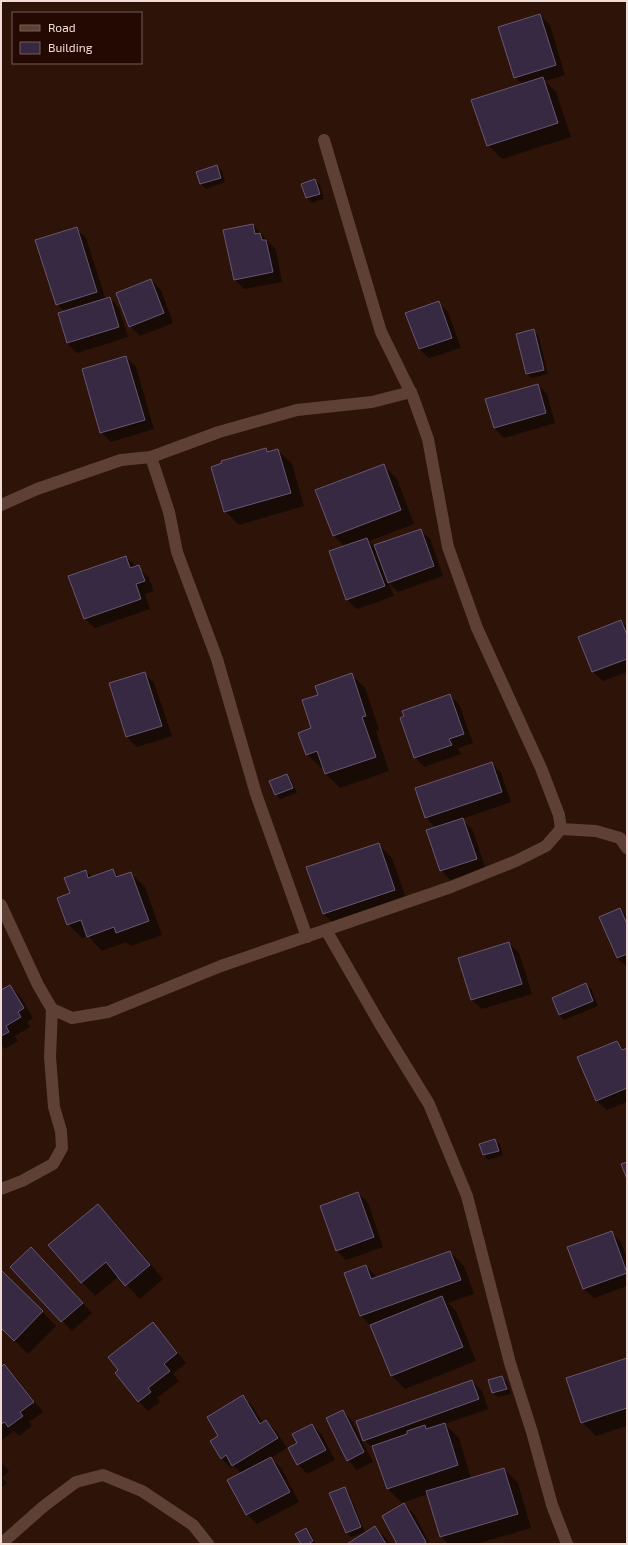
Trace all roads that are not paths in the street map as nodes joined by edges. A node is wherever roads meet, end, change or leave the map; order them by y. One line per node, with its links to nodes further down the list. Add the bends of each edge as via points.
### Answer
1 (324, 140): 2 (street, via 381,332)
2 (411, 392): 3 (street, via 372,402 298,410 219,432); 5 (street, via 428,439 448,547 477,628 541,768 559,815)
3 (151, 457): 4 (street, via 121,460 37,489); 9 (street, via 169,512 177,552 217,658 256,794)
4 (1, 505)
5 (561, 829): 6 (street, via 596,831 620,838); 8 (street, via 546,846 516,861 444,890)
6 (627, 848)
7 (1, 905): 10 (street, via 38,985)
8 (326, 930): 9 (street); 14 (street, via 429,1104 467,1196 510,1363 552,1505)
9 (307, 937): 10 (street, via 221,966 108,1012 72,1018)
10 (52, 1009): 11 (street, via 50,1057 54,1107 61,1130 62,1148 53,1164)
11 (1, 1189)
12 (1, 1544): 13 (street, via 76,1482 103,1475 142,1491 193,1525)
13 (208, 1544)
14 (567, 1544)

